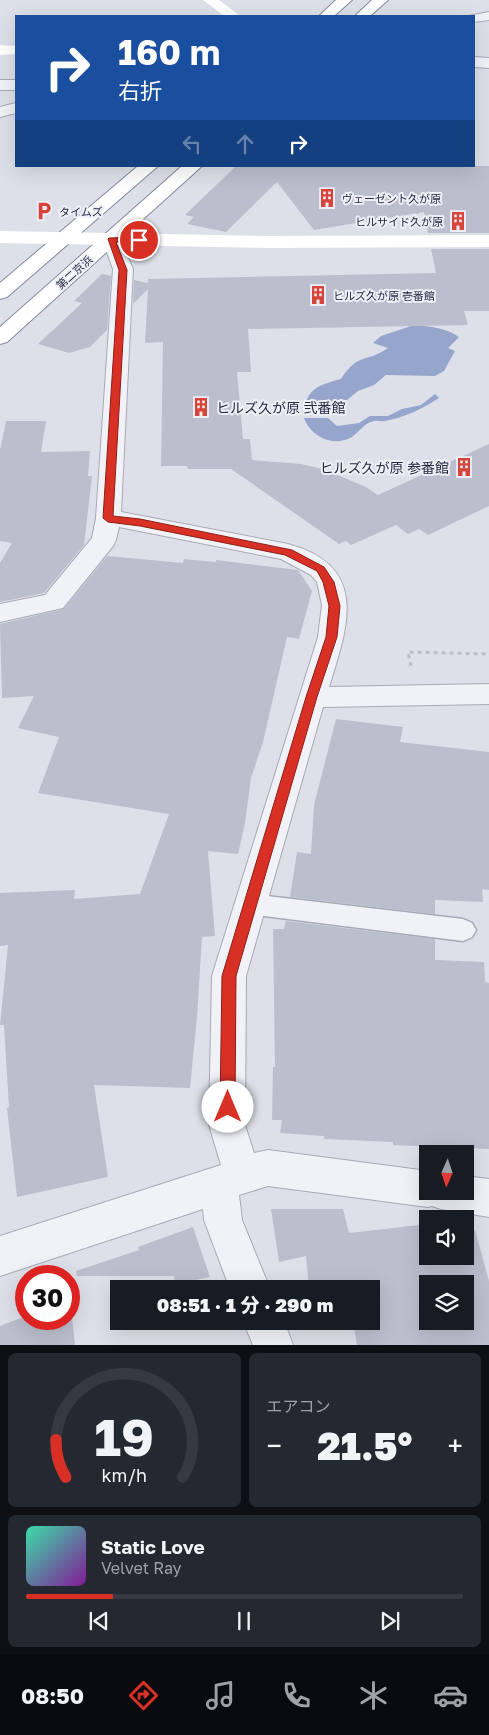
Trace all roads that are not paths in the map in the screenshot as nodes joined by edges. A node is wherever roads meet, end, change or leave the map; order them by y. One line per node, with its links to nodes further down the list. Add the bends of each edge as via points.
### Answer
1 (210, 0): 4 (main road)
2 (345, 0): 5 (main road)
3 (380, 0): 6 (main road)
4 (232, 15)
5 (327, 15)
6 (363, 15)
7 (489, 16): 8 (street)
8 (475, 18)
9 (0, 50): 10 (main road)
10 (15, 50)
11 (475, 62): 12 (street)
12 (489, 63)
13 (0, 85): 14 (street)
14 (15, 85)
15 (15, 108): 16 (street)
16 (0, 112)
17 (148, 167): 20 (main road)
18 (192, 167): 21 (main road, 第二京浜)
19 (0, 237): 20 (main road)
20 (64, 238): 21 (main road); 23 (main road)
21 (112, 239): 22 (main road); 24 (main road, 第二京浜); 25 (street, via 123,270)
22 (489, 241)
23 (0, 292)
24 (0, 338)
25 (108, 518): 26 (street, via 104,540 54,602); 28 (street, via 288,552 320,569 329,582 335,606 332,637)
26 (0, 613)
27 (489, 694): 28 (street)
28 (312, 697): 29 (street)
29 (250, 904): 30 (lane); 31 (street, via 229,976 227,1126)
30 (463, 930)
31 (231, 1179): 32 (street, via 268,1168); 35 (street); 36 (street, via 223,1220)
32 (419, 1189)
33 (474, 1196): 34 (street)
34 (489, 1198)
35 (0, 1256)
36 (246, 1280)
37 (267, 1330): 38 (street)
38 (273, 1345)

